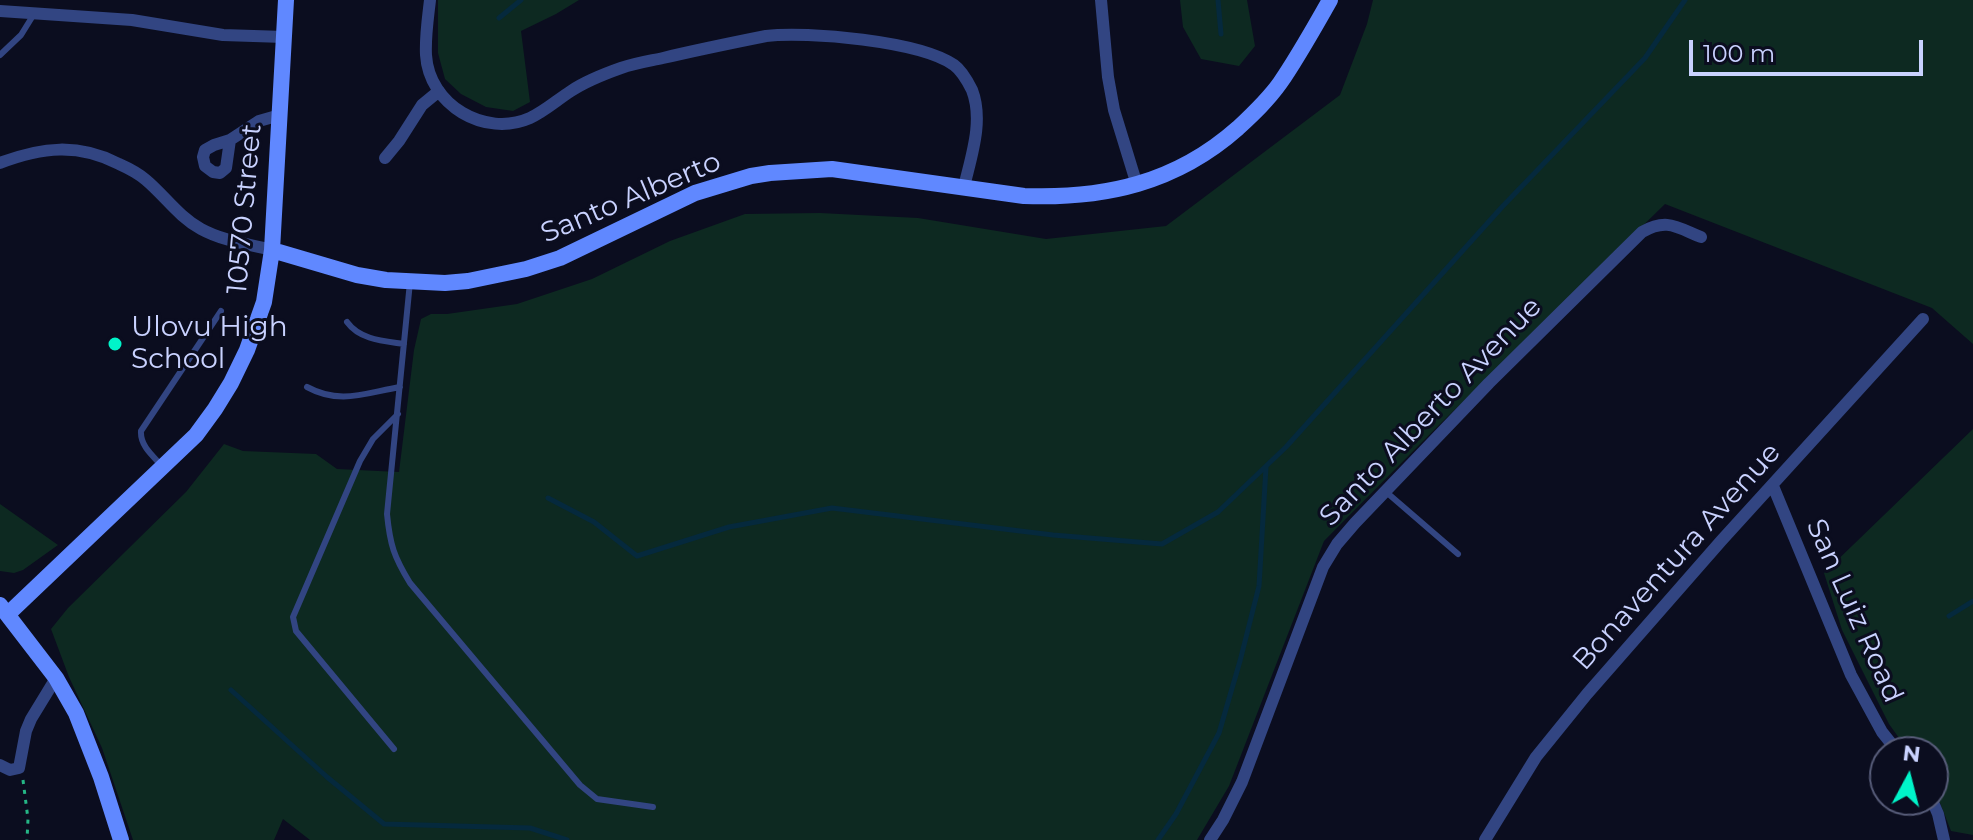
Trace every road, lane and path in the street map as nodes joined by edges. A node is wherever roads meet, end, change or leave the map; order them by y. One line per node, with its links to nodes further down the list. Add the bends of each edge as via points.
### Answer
1 (286, 0): 7 (street, 10570 Street)
2 (430, 0): 9 (street, via 426,56)
3 (1101, 0): 14 (street, via 1114,110)
4 (1330, 0): 14 (street, Santo Alberto, via 1257,111 1194,161)
5 (0, 11): 6 (street)
6 (34, 14): 7 (street); 8 (lane)
7 (284, 37): 10 (street, 10570 Street)
8 (0, 55)
9 (439, 91): 12 (street, via 422,105); 15 (street, via 471,119 511,123 549,108 595,78 710,47 787,34 894,45 954,65 972,90 976,137)
10 (280, 115): 11 (street, via 259,121); 17 (street, 10570 Street)
11 (230, 140)
12 (385, 158)
13 (0, 163): 17 (street, Santo Alberto, via 51,149 91,153 144,178 200,228)
14 (1137, 185): 15 (street, Santo Alberto, via 1045,197)
15 (964, 187): 18 (street, Santo Alberto, via 832,169 751,176 695,193 526,269 468,281)
16 (1701, 237): 28 (street, Santo Alberto Avenue, via 1670,225 1642,232)
17 (272, 250): 18 (street, Santo Alberto, via 357,275); 26 (street, 10570 Street, via 264,302 231,383 196,435)
18 (410, 282): 22 (lane)
19 (221, 311): 26 (lane, via 141,431 146,448)
20 (1923, 319): 27 (street, Bonaventura Avenue)
21 (347, 322): 22 (lane, via 363,335)
22 (404, 344): 24 (lane)
23 (307, 387): 24 (lane, via 334,398)
24 (400, 387): 25 (lane)
25 (398, 414): 33 (lane, via 360,461 293,617 296,631); 36 (lane, via 387,514 395,558 410,583 580,785 597,799)
26 (163, 467): 30 (street, 10570 Street)
27 (1773, 486): 32 (street, San Luiz Road, via 1851,675); 41 (street, Bonaventura Avenue, via 1559,727)
28 (1385, 491): 29 (lane); 40 (street, Santo Alberto Avenue, via 1323,567 1242,782)
29 (1458, 554)
30 (4, 609): 31 (street)
31 (56, 678): 34 (street, via 26,731); 39 (street, via 90,747)
32 (1885, 736)
33 (394, 749)
34 (21, 763): 35 (street, via 10,770); 38 (path)
35 (0, 765)
36 (653, 807)
37 (1938, 816): 42 (street)
38 (27, 840)
39 (121, 840)
40 (1210, 840)
41 (1485, 840)
42 (1944, 840)

